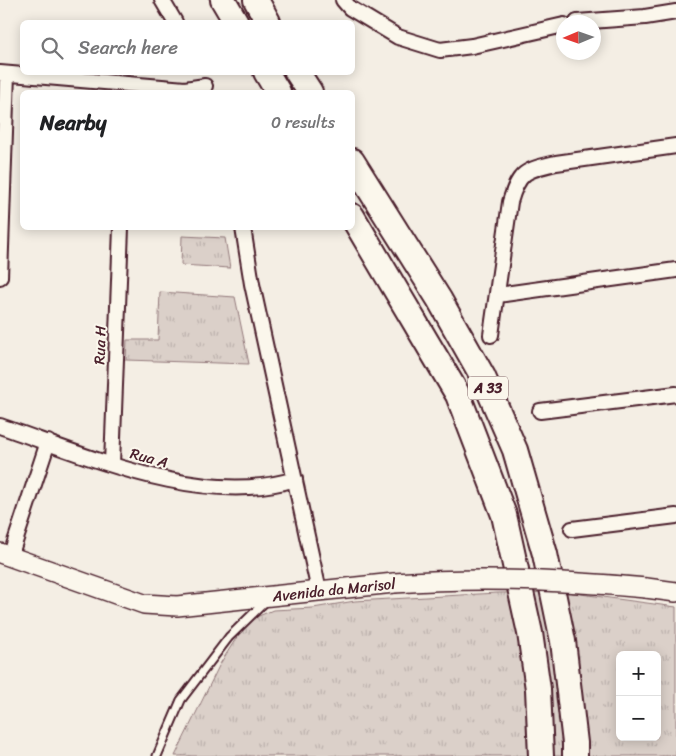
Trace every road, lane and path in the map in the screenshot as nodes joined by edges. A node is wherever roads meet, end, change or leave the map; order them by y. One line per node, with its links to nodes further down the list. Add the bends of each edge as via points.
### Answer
1 (162, 0): 6 (street)
2 (223, 0): 7 (highway)
3 (256, 0): 8 (highway)
4 (343, 0): 10 (street, via 350,8 398,37 440,50)
5 (676, 12): 9 (street)
6 (174, 20)
7 (235, 20)
8 (267, 20)
9 (601, 20)
10 (556, 27)
11 (4, 73): 12 (street); 27 (street)
12 (20, 75)
13 (20, 75): 17 (street)
14 (200, 75): 18 (street)
15 (268, 75): 19 (highway)
16 (299, 75): 20 (highway)
17 (125, 88): 18 (street)
18 (206, 89)
19 (277, 90)
20 (309, 90)
21 (676, 146): 28 (street, via 556,163 524,173 515,184 510,202)
22 (355, 166): 44 (highway, A 33, via 439,299 483,377 516,450 545,554 563,641)
23 (355, 221): 43 (highway, A 33, via 458,395 504,514 530,632 538,690)
24 (120, 230): 34 (street, Rua H)
25 (243, 230): 35 (street)
26 (676, 270): 28 (street)
27 (0, 277)
28 (498, 295): 29 (street)
29 (492, 335)
30 (676, 394): 31 (street)
31 (540, 410)
32 (0, 426): 33 (street, Rua A)
33 (48, 442): 34 (street, Rua A); 38 (street)
34 (112, 464): 35 (street, Rua A, via 183,483 219,488 276,485)
35 (295, 479): 39 (street)
36 (676, 516): 37 (street)
37 (572, 530)
38 (5, 555): 41 (street, Avenida da Marisol, via 144,604 177,606)
39 (319, 591): 40 (street, Avenida da Marisol, bridge, via 436,580 510,579); 41 (street, Avenida da Marisol)
40 (676, 592)
41 (271, 596): 42 (lane, via 229,637 180,700)
42 (158, 756)
43 (540, 756)
44 (574, 756)

